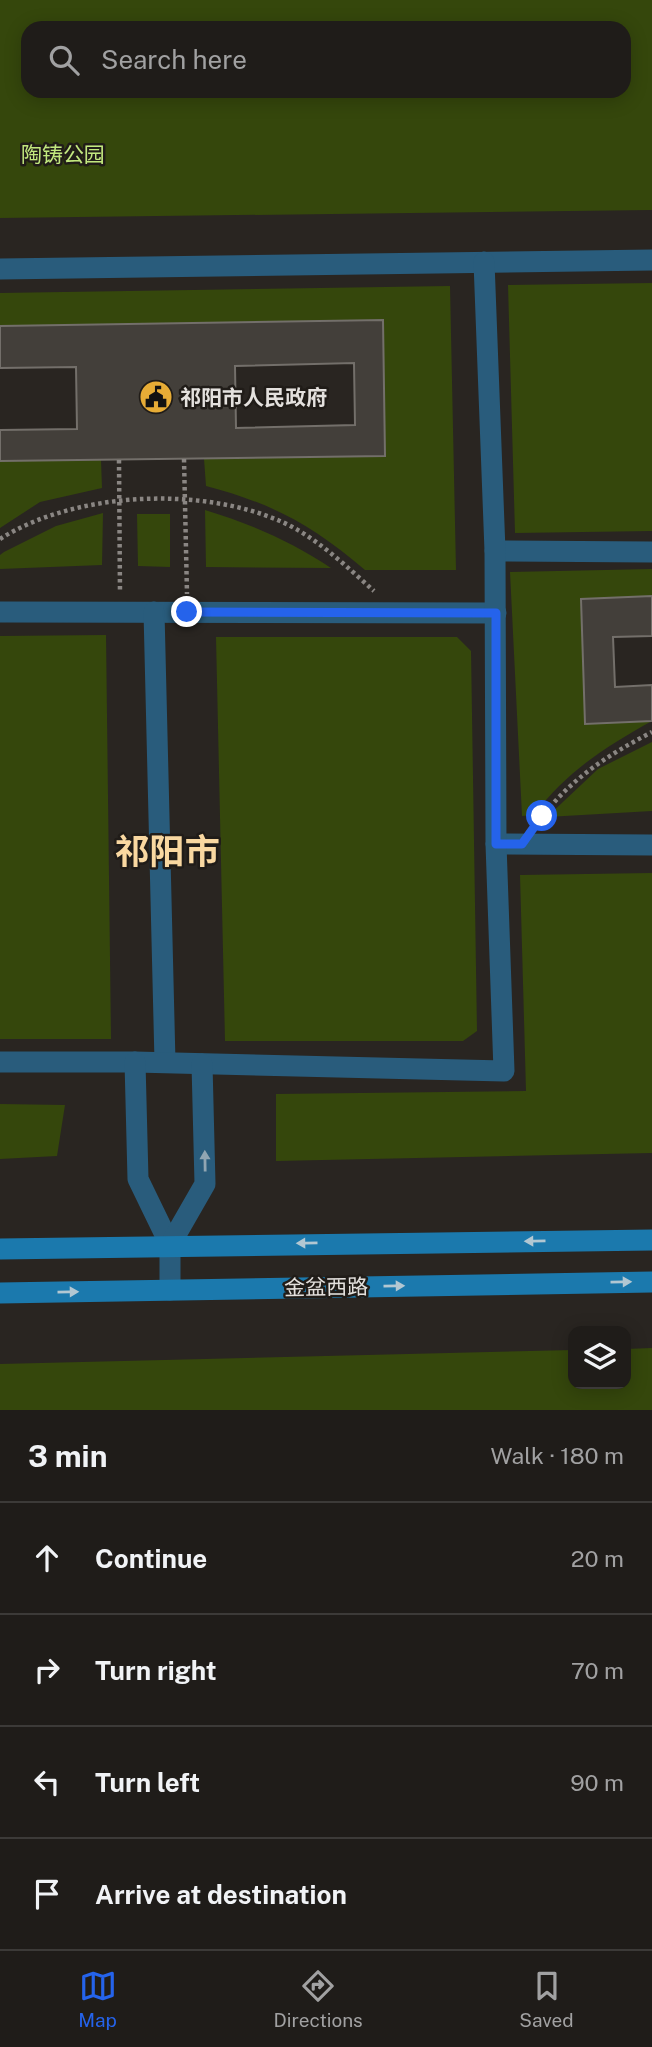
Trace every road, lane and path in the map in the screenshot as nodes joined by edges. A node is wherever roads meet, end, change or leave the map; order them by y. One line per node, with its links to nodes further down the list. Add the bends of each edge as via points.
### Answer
1 (652, 260): 2 (street)
2 (484, 262): 3 (street); 9 (street)
3 (0, 269)
4 (184, 458): 6 (path)
5 (120, 460): 7 (path)
6 (184, 500): 7 (path); 14 (path); 15 (path, via 208,499 281,521 342,563)
7 (120, 502): 8 (path, via 95,502 58,512); 12 (path)
8 (0, 539)
9 (495, 551): 10 (street); 16 (street)
10 (652, 552)
11 (0, 612): 12 (street)
12 (120, 612): 13 (street)
13 (154, 612): 14 (street); 23 (street)
14 (187, 612): 15 (street)
15 (397, 613): 16 (street)
16 (496, 613): 18 (street)
17 (652, 732): 19 (path, via 579,776 550,805)
18 (496, 844): 19 (street); 24 (street, via 504,1071)
19 (522, 844): 20 (street)
20 (652, 845)
21 (0, 1062): 22 (street)
22 (135, 1062): 23 (street); 26 (street, via 138,1179)
23 (165, 1062): 24 (street)
24 (202, 1063): 26 (street, one-way to 24, via 205,1184)
25 (652, 1240): 26 (main road, 金盆西路, one-way to 26)
26 (170, 1245): 27 (main road, 金盆西路); 29 (street)
27 (0, 1249)
28 (652, 1282): 29 (main road, 金盆西路, one-way to 28)
29 (170, 1290): 30 (main road, 金盆西路, one-way to 29)
30 (0, 1293)

